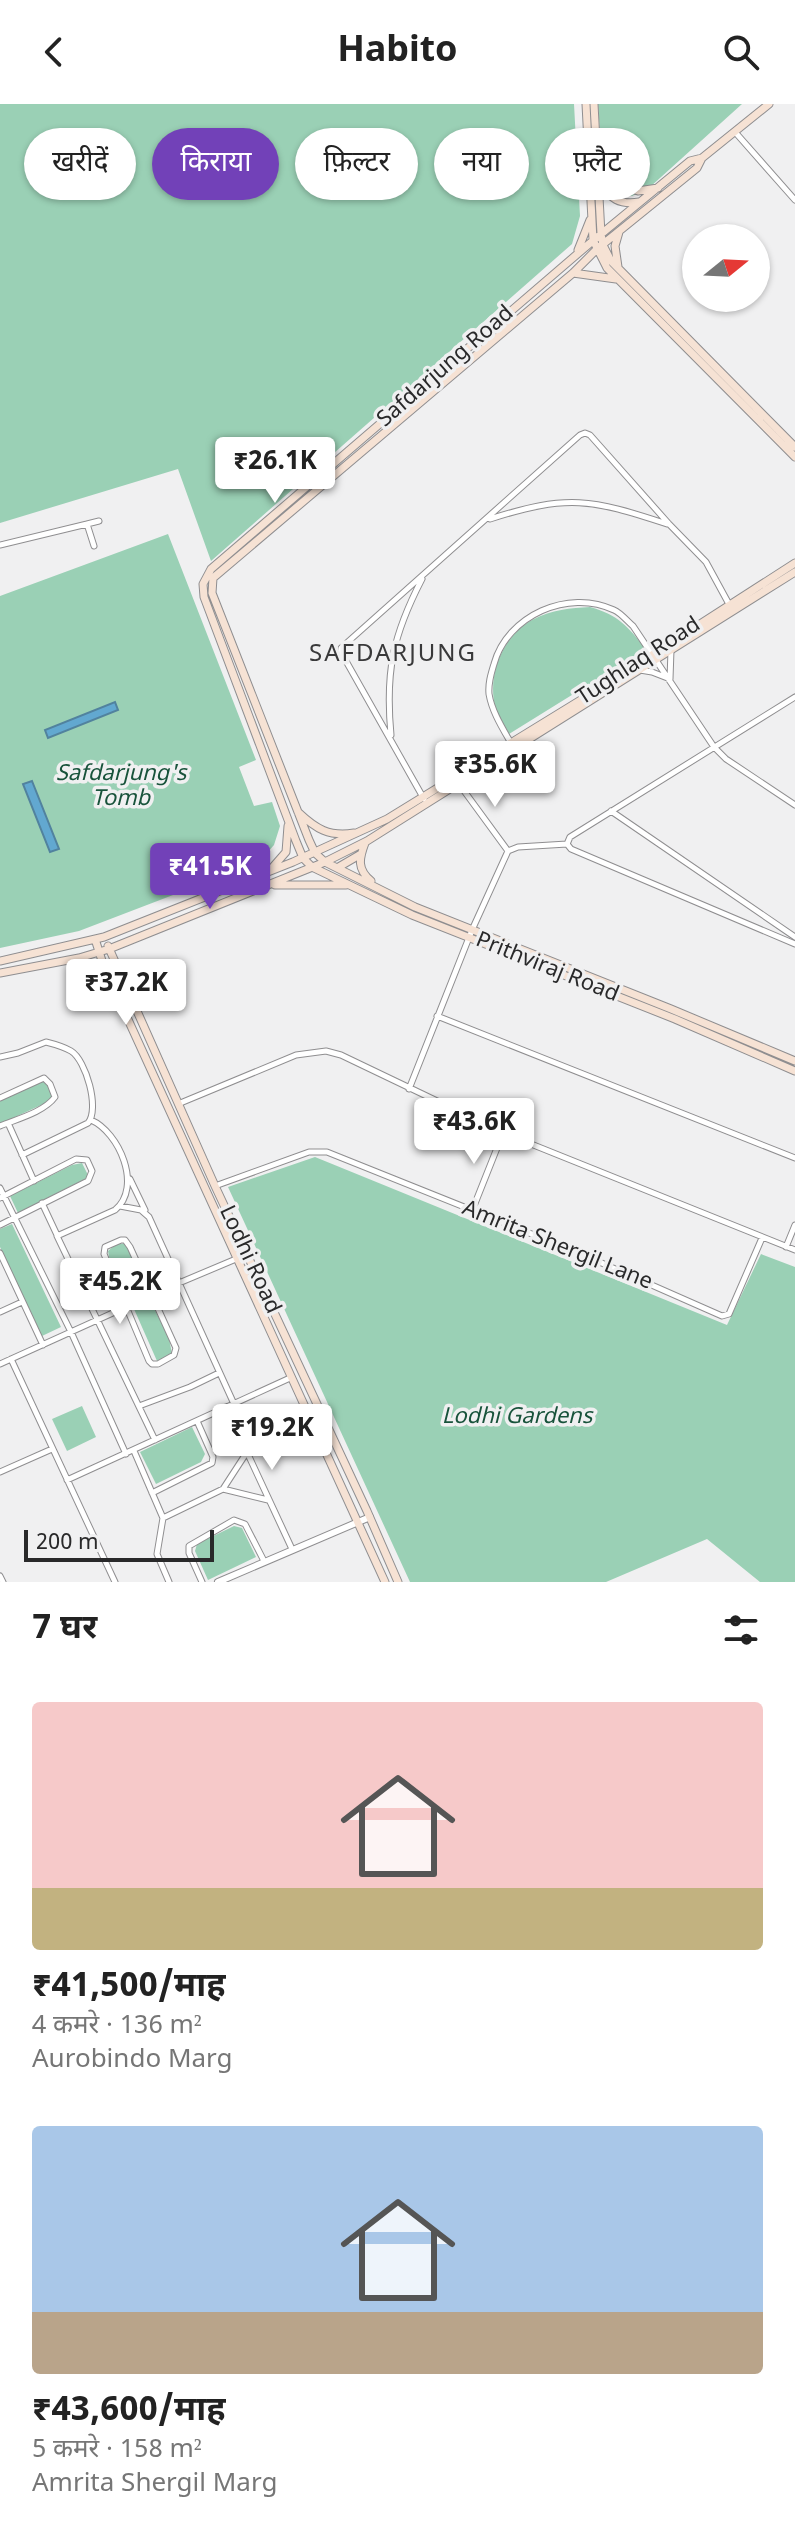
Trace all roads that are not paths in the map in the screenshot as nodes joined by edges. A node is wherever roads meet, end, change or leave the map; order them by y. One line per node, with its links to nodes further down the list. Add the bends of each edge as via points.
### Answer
1 (586, 104): 13 (main road)
2 (594, 104): 4 (main road)
3 (769, 104): 5 (main road, Safdarjung Road)
4 (596, 128)
5 (735, 132): 6 (main road, Safdarjung Road); 11 (street)
6 (702, 158): 7 (main road, Safdarjung Road, via 690,161); 14 (main road, Safdarjung Road, via 697,168)
7 (658, 188): 8 (main road); 12 (main road, Safdarjung Road)
8 (650, 189)
9 (599, 200): 15 (main road)
10 (616, 200): 12 (main road)
11 (795, 200)
12 (642, 202): 15 (main road, Safdarjung Road)
13 (593, 210): 16 (main road); 18 (main road)
14 (620, 231): 17 (main road, Safdarjung Road); 19 (main road, via 615,246)
15 (601, 234): 16 (main road, Safdarjung Road); 17 (main road)
16 (593, 240): 17 (main road); 18 (main road, Safdarjung Road)
17 (600, 247): 19 (main road); 20 (main road, Safdarjung Road); 21 (main road, via 607,268)
18 (576, 255): 44 (main road, Safdarjung Road, via 211,569 203,584 204,597)
19 (619, 269): 22 (main road)
20 (573, 273): 21 (main road); 43 (main road, Safdarjung Road, via 213,578 212,593)
21 (618, 279): 22 (main road)
22 (632, 287): 23 (main road); 24 (main road)
23 (795, 447)
24 (795, 457)
25 (486, 520): 28 (street, via 566,501 612,507); 28 (street, via 585,433); 33 (street)
26 (99, 521): 27 (street)
27 (87, 524): 29 (street); 30 (street)
28 (669, 524): 34 (street, via 706,562)
29 (0, 545)
30 (94, 546)
31 (795, 563): 34 (main road, Tughlaq Road)
32 (795, 572): 34 (main road, Tughlaq Road)
33 (424, 575): 40 (street, via 391,656); 40 (street, via 341,651)
34 (731, 607): 35 (main road, Tughlaq Road); 36 (main road, Tughlaq Road)
35 (671, 649): 36 (main road, Tughlaq Road); 38 (street)
36 (655, 656): 37 (main road, Tughlaq Road); 38 (street); 41 (main road, Tughlaq Road); 41 (street, via 625,618 597,605 556,606 520,622 497,651 489,679 493,708)
37 (639, 670): 38 (street); 41 (main road, Tughlaq Road)
38 (670, 679): 42 (street)
39 (795, 697): 42 (street)
40 (391, 739): 46 (street)
41 (513, 747): 45 (main road, Tughlaq Road); 46 (main road, Tughlaq Road)
42 (714, 747): 47 (street); 49 (street)
43 (275, 755): 44 (main road); 48 (main road, Safdarjung Road)
44 (265, 758): 50 (main road, Safdarjung Road)
45 (459, 784): 46 (main road, Tughlaq Road); 54 (street)
46 (425, 802): 51 (main road, Tughlaq Road); 52 (main road, Tughlaq Road)
47 (795, 805)
48 (297, 810): 51 (main road, via 325,832); 55 (main road, Safdarjung Road)
49 (610, 811): 53 (street); 67 (street)
50 (288, 820): 57 (main road, Safdarjung Road); 61 (main road, via 286,852)
51 (363, 831): 55 (main road, Tughlaq Road)
52 (367, 841): 56 (main road); 58 (main road, Tughlaq Road)
53 (567, 844): 54 (street); 69 (street)
54 (508, 851): 65 (street)
55 (315, 853): 57 (main road, Tughlaq Road); 58 (main road, Prithviraj Road)
56 (361, 854): 60 (main road); 64 (main road, via 360,869)
57 (303, 858): 59 (main road, Prithviraj Road); 61 (main road, Tughlaq Road)
58 (325, 862): 59 (main road, Tughlaq Road); 60 (main road, Prithviraj Road)
59 (312, 867): 62 (main road, Tughlaq Road); 63 (main road, Prithviraj Road)
60 (337, 868): 64 (main road, Prithviraj Road)
61 (267, 872): 66 (main road, Tughlaq Road)
62 (269, 885): 63 (main road); 70 (main road, Tughlaq Road)
63 (349, 885): 65 (main road, Prithviraj Road, via 412,915)
64 (378, 888): 65 (main road, Prithviraj Road)
65 (471, 933): 74 (street); 76 (main road, Prithviraj Road); 77 (main road, Prithviraj Road)
66 (104, 937): 68 (main road, Tughlaq Road); 70 (main road, Lodhi Road)
67 (795, 937)
68 (95, 939): 71 (main road, Lodhi Road); 72 (main road, Tughlaq Road)
69 (795, 944)
70 (109, 949): 71 (main road, Tughlaq Road); 80 (main road, Lodhi Road)
71 (99, 952): 73 (main road, Tughlaq Road); 104 (main road, Lodhi Road)
72 (0, 961)
73 (0, 973)
74 (437, 1016): 78 (street); 86 (street)
75 (0, 1057): 81 (street, via 46,1042 71,1051 93,1096)
76 (795, 1061)
77 (795, 1071)
78 (409, 1089): 80 (street, via 341,1055 312,1051); 84 (street)
79 (0, 1098): 82 (street, via 44,1078 55,1093 54,1101)
80 (178, 1104): 89 (main road, Lodhi Road)
81 (91, 1120): 85 (street); 87 (street, via 111,1136)
82 (8, 1123): 83 (street); 85 (street)
83 (0, 1126)
84 (503, 1133): 94 (street); 100 (street)
85 (22, 1155): 88 (street)
86 (795, 1158)
87 (130, 1178): 93 (street); 95 (street)
88 (34, 1181): 91 (street); 92 (street, via 76,1159 90,1165 88,1181)
89 (215, 1186): 94 (street, Amrita Shergil Lane, via 321,1151); 131 (main road, Lodhi Road)
90 (0, 1188): 91 (street)
91 (2, 1197): 96 (street)
92 (42, 1203): 96 (street); 99 (street)
93 (120, 1206): 95 (street); 99 (street)
94 (472, 1211): 100 (street, Amrita Shergil Lane, via 722,1316 729,1314)
95 (146, 1212): 105 (street)
96 (14, 1218): 97 (street); 111 (street)
97 (0, 1225)
98 (795, 1225): 101 (street)
99 (57, 1236): 110 (street)
100 (762, 1238): 101 (street)
101 (786, 1247): 102 (street)
102 (795, 1250)
103 (0, 1253): 107 (street)
104 (236, 1259): 105 (street); 116 (main road, Lodhi Road)
105 (179, 1283): 106 (street); 115 (street)
106 (152, 1295): 108 (street); 108 (street, via 128,1243 107,1245 104,1254); 108 (street, via 176,1348 158,1364 149,1361)
107 (22, 1302): 109 (street); 112 (street)
108 (127, 1306): 110 (street)
109 (0, 1312)
110 (98, 1321): 111 (street); 118 (street)
111 (71, 1332): 112 (street); 125 (street)
112 (43, 1345): 113 (street)
113 (11, 1359): 114 (street); 122 (street)
114 (0, 1364)
115 (219, 1373): 117 (street); 118 (street)
116 (290, 1378): 117 (street); 133 (main road, Lodhi Road)
117 (234, 1404): 119 (street)
118 (139, 1406): 121 (street)
119 (226, 1407): 120 (street); 124 (street)
120 (197, 1421): 121 (street); 129 (street, via 212,1463)
121 (155, 1440): 123 (street)
122 (52, 1449): 126 (street); 127 (street)
123 (134, 1451): 125 (street); 129 (street)
124 (247, 1452): 128 (street); 130 (street)
125 (126, 1454): 127 (street)
126 (0, 1472)
127 (67, 1480): 138 (street)
128 (223, 1489): 130 (street); 132 (street)
129 (152, 1493): 132 (street)
130 (269, 1501): 134 (street)
131 (370, 1517): 133 (street); 143 (main road, Lodhi Road)
132 (163, 1518): 139 (street, via 157,1554)
133 (359, 1521): 134 (street); 142 (main road, Lodhi Road)
134 (292, 1549): 135 (street)
135 (264, 1561): 140 (street, via 245,1524 234,1520 189,1546); 141 (street)
136 (0, 1576): 137 (street)
137 (3, 1582)
138 (115, 1582)
139 (169, 1582)
140 (202, 1582)
141 (218, 1582)
142 (385, 1582)
143 (398, 1582)

